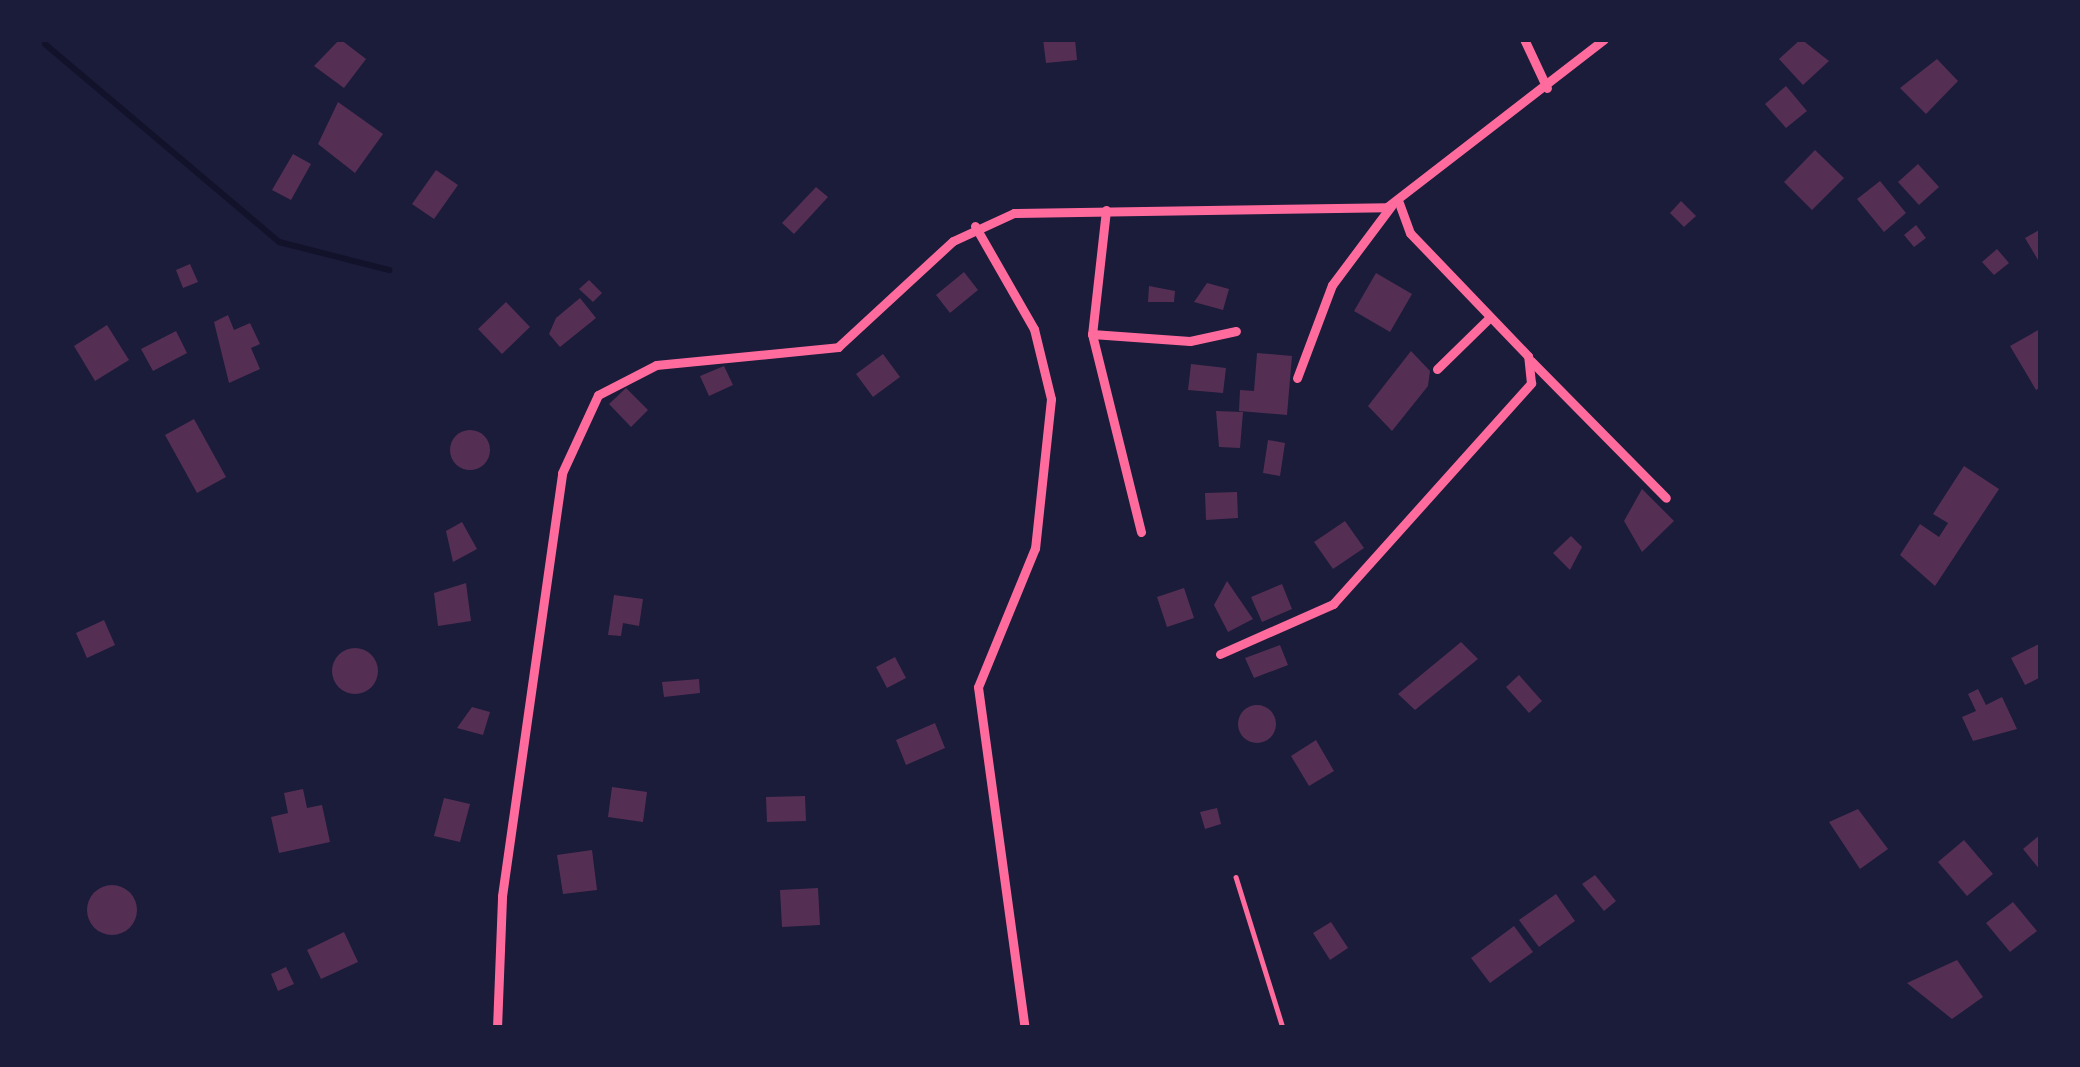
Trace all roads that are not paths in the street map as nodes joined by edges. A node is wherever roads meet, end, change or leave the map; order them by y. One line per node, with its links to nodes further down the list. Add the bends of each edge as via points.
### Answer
1 (1524, 39): 3 (street)
2 (1604, 39): 3 (street)
3 (1547, 88): 4 (street)
4 (1395, 204): 5 (street); 7 (street, via 1410,233); 12 (street, via 1332,285)
5 (1106, 210): 6 (street, via 1034,210); 9 (street)
6 (975, 226): 17 (street, via 838,347 647,367 580,416 505,872); 18 (street, via 1034,329 1051,399 1035,548 979,687)
7 (1489, 318): 10 (street); 11 (street)
8 (1236, 331): 9 (street, via 1190,341)
9 (1092, 334): 14 (street)
10 (1531, 362): 13 (street); 15 (street, via 1528,388 1333,604)
11 (1437, 369)
12 (1297, 378)
13 (1666, 498)
14 (1141, 532)
15 (1220, 654)
16 (1236, 877): 19 (lane)
17 (497, 1028)
18 (1025, 1028)
19 (1283, 1028)

